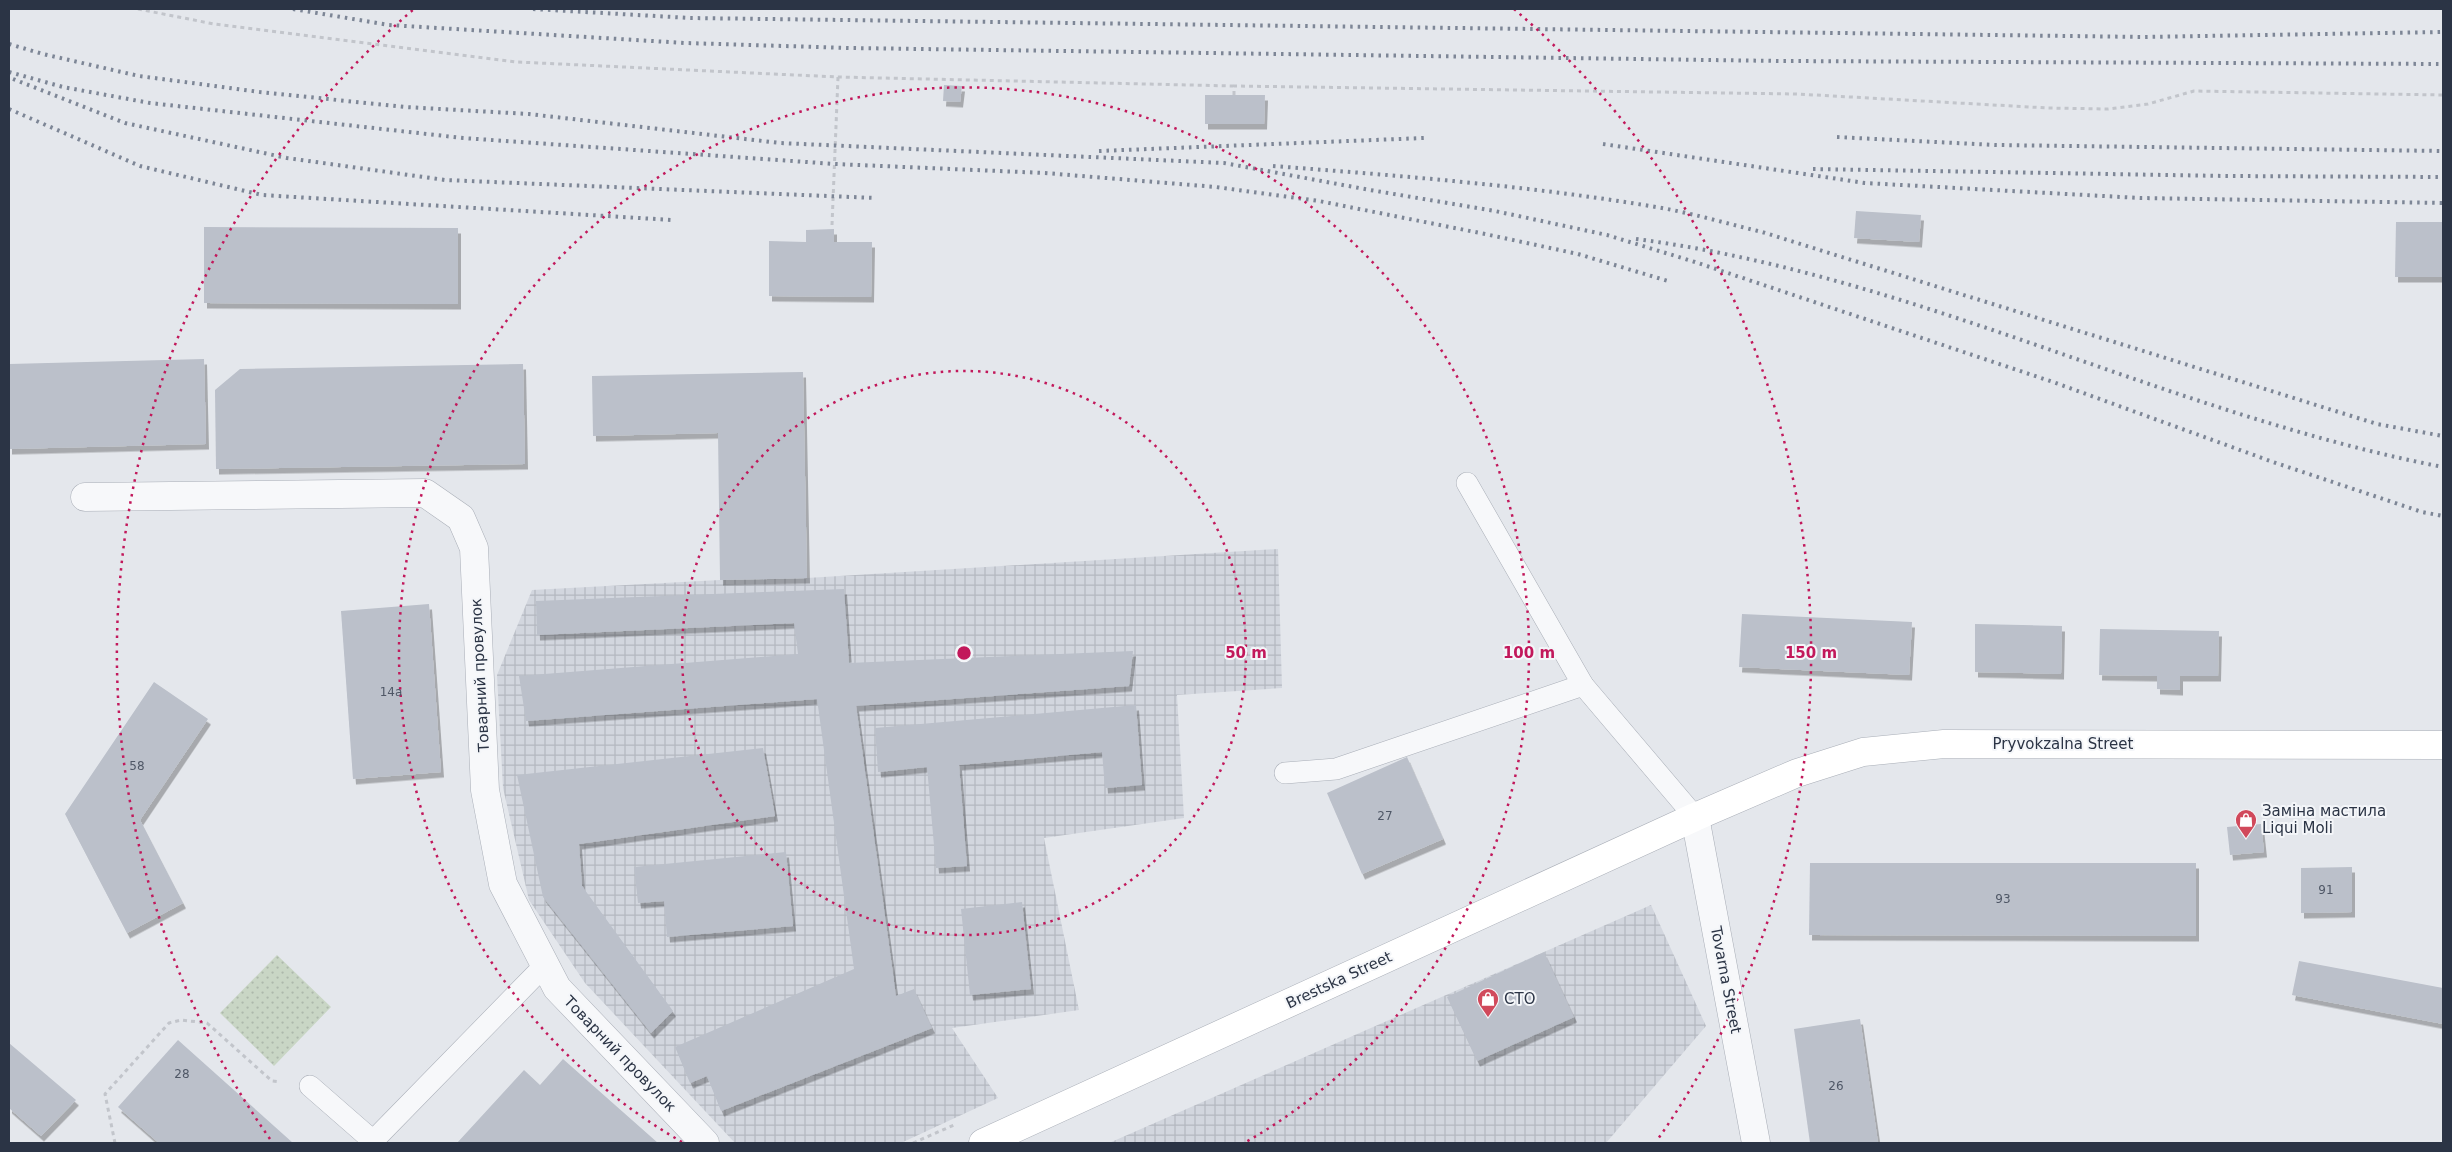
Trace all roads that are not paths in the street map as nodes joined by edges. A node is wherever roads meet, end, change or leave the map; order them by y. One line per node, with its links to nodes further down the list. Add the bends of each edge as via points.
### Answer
1 (1467, 483): 3 (lane)
2 (85, 497): 7 (street, Товарний провулок, via 424,493 461,518 474,548 485,790 503,884)
3 (1583, 685): 5 (lane, via 1336,769); 6 (lane)
4 (2443, 745): 6 (street, Pryvokzalna Street, via 1944,744 1863,752 1797,774)
5 (1285, 773)
6 (1695, 818): 10 (street, Brestska Street); 11 (street, Tovarna Street)
7 (545, 965): 8 (lane, via 373,1141); 9 (street, Товарний провулок, via 557,988)
8 (310, 1086)
9 (705, 1143)
10 (983, 1143)
11 (1756, 1143)

